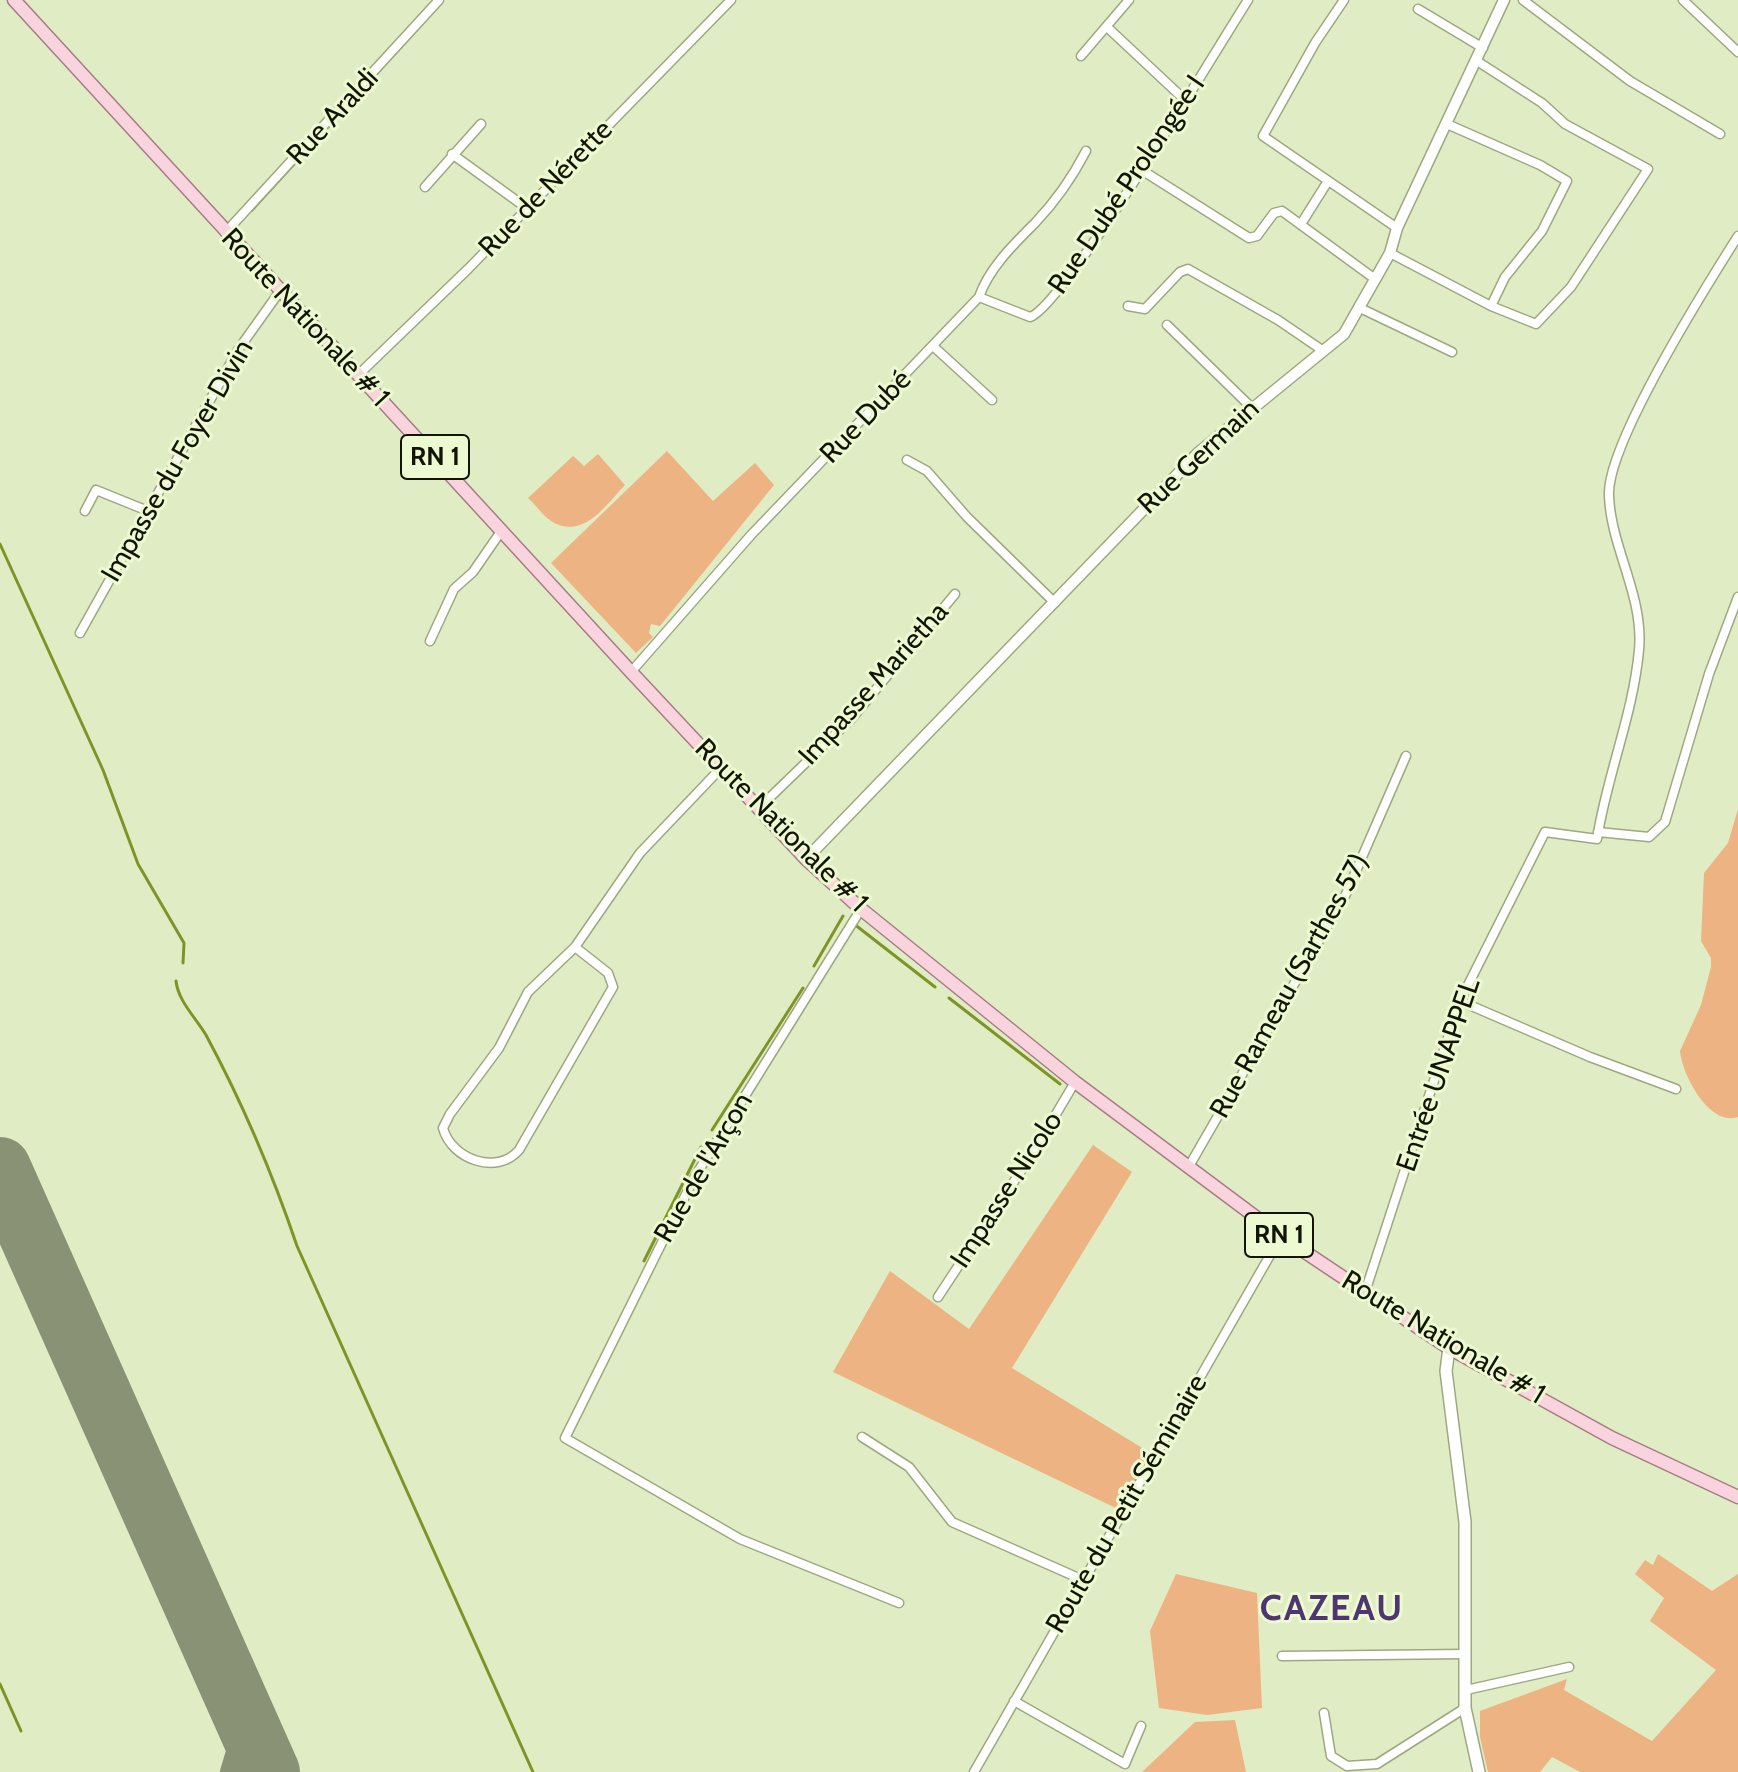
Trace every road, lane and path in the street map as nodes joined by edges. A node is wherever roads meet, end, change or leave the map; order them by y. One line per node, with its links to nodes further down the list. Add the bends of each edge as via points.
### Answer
1 (14, 0): 28 (main road, Route Nationale # 1 / RN 1)
2 (439, 0): 28 (street, Rue Araldi)
3 (1129, 0): 11 (street)
4 (1248, 0): 16 (street, Rue Dubé Prolongée I)
5 (1344, 0): 23 (street, via 1263,132)
6 (1504, 0): 12 (street, Rue Germain)
7 (1523, 0): 19 (street, via 1630,81)
8 (1683, 0): 13 (street)
9 (728, 1): 25 (street, Rue de Nérette)
10 (1418, 9): 12 (street)
11 (1107, 27): 14 (street); 16 (street)
12 (1483, 48): 15 (street, Rue Germain)
13 (1738, 52)
14 (1081, 56)
15 (1477, 61): 18 (street, Rue Germain); 35 (street, via 1565,124 1648,169 1571,287 1536,324)
16 (1186, 101): 22 (street, Rue Dubé Prolongée I)
17 (481, 124): 21 (street)
18 (1447, 124): 27 (street, Rue Germain); 35 (street, via 1567,181 1542,231 1505,277)
19 (1720, 134)
20 (1086, 151): 33 (street, Rue Dubé, via 1069,182 1013,244)
21 (452, 154): 24 (street); 25 (street)
22 (1140, 169): 26 (street, via 1249,238 1257,236 1274,213 1282,211); 33 (street, Rue Dubé Prolongée I, via 1084,255 1035,316)
23 (1328, 181): 26 (street); 27 (street)
24 (425, 187)
25 (528, 209): 41 (street, Rue de Nérette)
26 (1301, 224): 31 (street)
27 (1397, 228): 30 (street, Rue Germain)
28 (225, 233): 32 (main road, Route Nationale # 1 / RN 1)
29 (1738, 236): 57 (street, via 1641,406 1611,474 1610,510 1633,588 1640,647 1625,735)
30 (1390, 253): 31 (street, Rue Germain); 35 (street)
31 (1375, 279): 36 (street, Rue Germain)
32 (280, 291): 41 (main road, Route Nationale # 1 / RN 1); 46 (street, Impasse du Foyer Divin, via 238,350)
33 (979, 297): 38 (street, Rue Dubé)
34 (1128, 306): 39 (street, via 1151,306 1188,269)
35 (1491, 306)
36 (1360, 308): 39 (street, Rue Germain, via 1344,334); 40 (street)
37 (1167, 325): 43 (street)
38 (933, 346): 42 (street); 53 (street, Rue Dubé, via 751,535)
39 (1322, 350): 43 (street, Rue Germain)
40 (1452, 352)
41 (358, 375): 47 (main road, Route Nationale # 1 / RN 1)
42 (992, 400)
43 (1251, 407): 50 (street, Rue Germain, via 1166,484)
44 (907, 460): 50 (street, via 927,471)
45 (85, 511): 46 (street, via 96,490)
46 (148, 511): 51 (street, Impasse du Foyer Divin)
47 (503, 529): 52 (street, via 454,589); 53 (main road, Route Nationale # 1 / RN 1)
48 (955, 594): 56 (street, Impasse Marietha, via 853,717)
49 (1738, 597): 57 (street, Entrée UNAPPEL, via 1665,822 1649,837)
50 (1055, 603): 58 (street, Rue Germain)
51 (80, 633)
52 (430, 641)
53 (631, 672): 55 (main road, Route Nationale # 1 / RN 1)
54 (1406, 756): 64 (street, Rue Rameau (Sarthes 57), via 1346,894)
55 (721, 768): 56 (main road, Route Nationale # 1 / RN 1); 60 (street, via 640,853)
56 (759, 808): 58 (main road, Route Nationale # 1 / RN 1)
57 (1597, 836): 61 (street, Entrée UNAPPEL, via 1545,832)
58 (806, 859): 59 (main road, Route Nationale # 1 / RN 1)
59 (861, 909): 62 (main road, Route Nationale # 1 / RN 1); 72 (street, Rue de l'Arçon, via 694,1178 565,1438 740,1539)
60 (575, 947): 60 (street, via 528,992 499,1048 450,1114 443,1128 446,1138 468,1156 498,1165 511,1160 613,987 608,973)
61 (1460, 1001): 63 (street); 66 (street, Entrée UNAPPEL)
62 (1075, 1082): 64 (main road, Route Nationale # 1 / RN 1); 67 (street, Impasse Nicolo)
63 (1676, 1089)
64 (1188, 1169): 65 (main road, Route Nationale # 1 / RN 1)
65 (1281, 1236): 66 (main road, Route Nationale # 1 / RN 1); 71 (street, Route du Petit Séminaire)
66 (1365, 1292): 68 (main road, Route Nationale # 1 / RN 1)
67 (938, 1297)
68 (1449, 1348): 70 (main road, Route Nationale # 1 / RN 1, via 1612,1438); 73 (main road, via 1446,1371 1465,1522)
69 (862, 1437): 71 (street, via 909,1467 952,1522)
70 (1738, 1497)
71 (1083, 1580): 77 (street, Route du Petit Séminaire)
72 (899, 1603)
73 (1466, 1654): 74 (street); 76 (main road)
74 (1282, 1656)
75 (1569, 1667): 76 (street)
76 (1466, 1690): 78 (main road)
77 (1014, 1701): 80 (street, via 1125,1764); 81 (street, Route du Petit Séminaire)
78 (1465, 1708): 79 (street, via 1377,1764 1347,1766 1331,1756); 82 (main road)
79 (1324, 1713)
80 (1141, 1726)
81 (974, 1772)
82 (1479, 1772)

